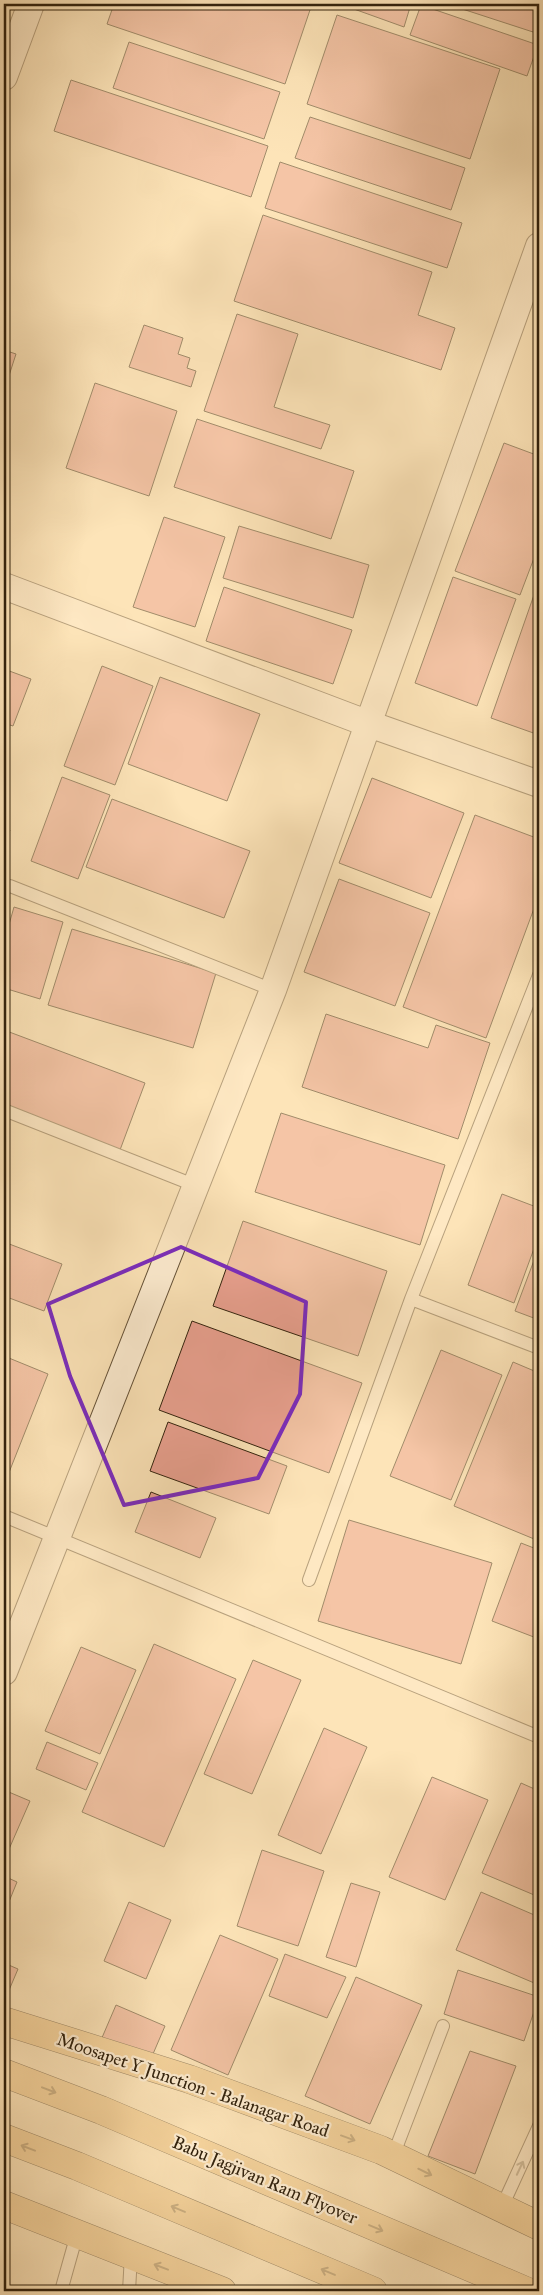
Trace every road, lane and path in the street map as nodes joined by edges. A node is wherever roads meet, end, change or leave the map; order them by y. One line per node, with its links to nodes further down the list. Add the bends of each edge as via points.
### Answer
1 (31, 4): 2 (street)
2 (4, 77)
3 (539, 246): 5 (street)
4 (4, 586): 5 (street)
5 (369, 724): 6 (street); 9 (street)
6 (539, 784)
7 (10, 886): 9 (lane)
8 (539, 975): 12 (lane)
9 (273, 990): 11 (street)
10 (4, 1110): 11 (lane)
11 (194, 1185): 15 (street)
12 (411, 1299): 13 (lane); 16 (lane)
13 (539, 1348)
14 (4, 1516): 15 (lane)
15 (56, 1538): 17 (street); 18 (lane)
16 (309, 1580)
17 (4, 1672)
18 (539, 1737)
19 (4, 2021): 24 (main road, Moosapet Y Junction - Balanagar Road, one-way to 24, via 188,2080)
20 (443, 2026): 24 (lane)
21 (4, 2073): 35 (main road, Babu Jagjivan Ram Flyover, one-way to 35, via 101,2110)
22 (539, 2126): 26 (lane, one-way to 22)
23 (4, 2138): 34 (main road, one-way to 23)
24 (387, 2153): 26 (main road, Moosapet Y Junction - Balanagar Road, one-way to 26)
25 (4, 2205): 28 (main road)
26 (501, 2209): 27 (main road, Moosapet Y Junction - Balanagar Road)
27 (539, 2226)
28 (77, 2234): 29 (main road); 31 (lane)
29 (131, 2255): 30 (main road, one-way to 29); 32 (lane)
30 (190, 2285): 33 (main road)
31 (61, 2291)
32 (128, 2291)
33 (222, 2291)
34 (373, 2291)
35 (526, 2291)

